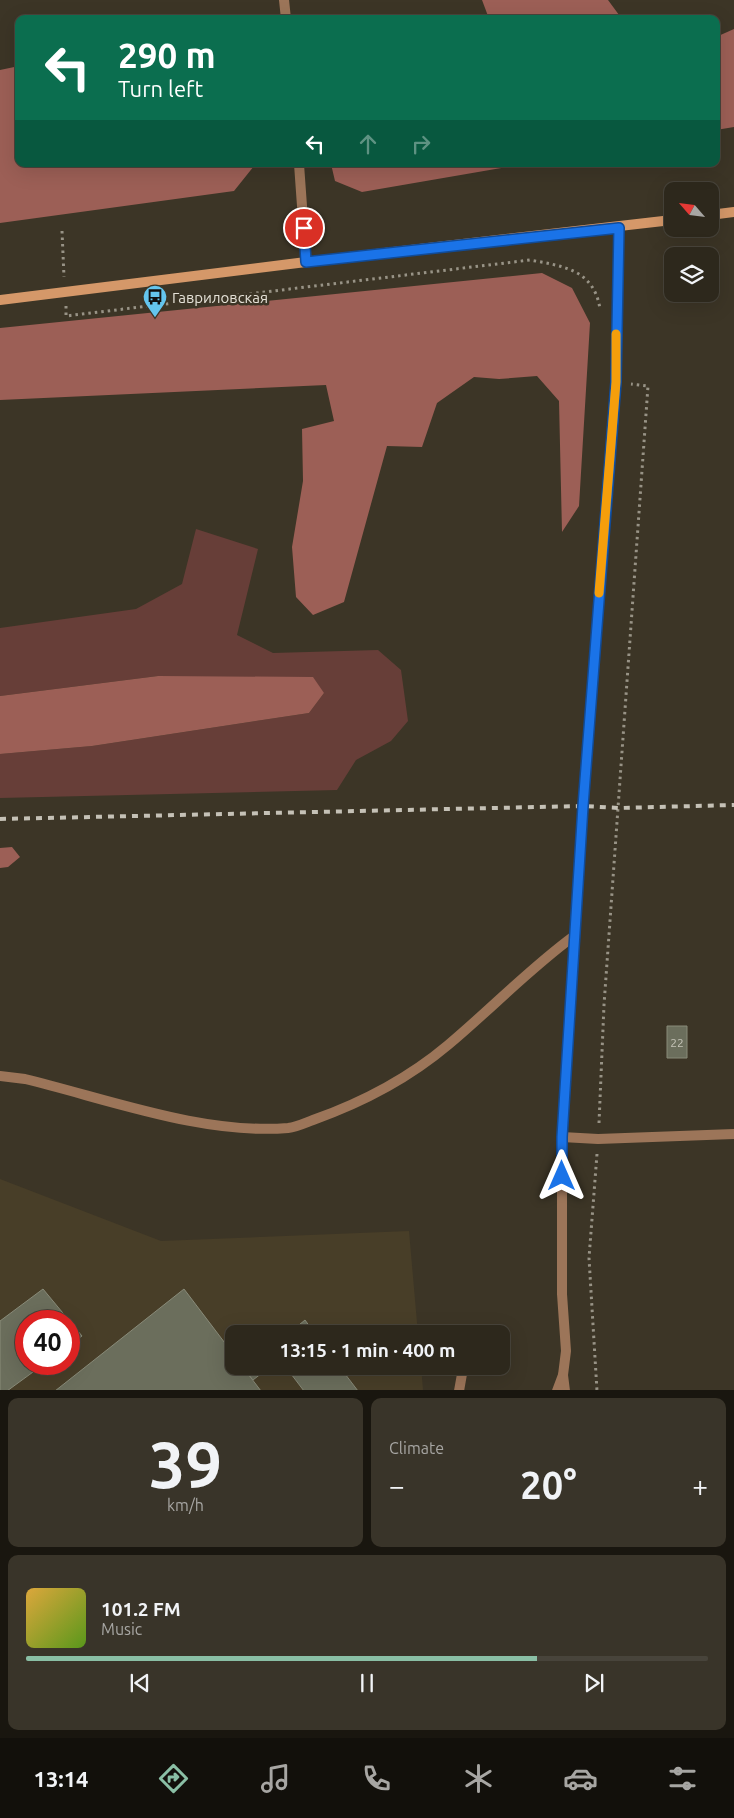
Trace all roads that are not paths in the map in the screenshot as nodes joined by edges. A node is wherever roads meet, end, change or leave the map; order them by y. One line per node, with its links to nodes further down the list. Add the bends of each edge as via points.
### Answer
1 (284, 0): 2 (street)
2 (286, 15)
3 (299, 167): 8 (street)
4 (734, 212): 5 (main road)
5 (719, 214)
6 (664, 221): 7 (main road)
7 (619, 228): 8 (main road); 10 (street, via 616,382)
8 (306, 262): 9 (main road)
9 (0, 300)
10 (574, 936): 11 (street, via 542,960 440,1051 379,1092 334,1113 290,1128 246,1129 203,1124 25,1079); 13 (street)
11 (0, 1076)
12 (734, 1134): 13 (street, via 598,1139)
13 (562, 1137): 15 (street, via 562,1294 566,1351)
14 (462, 1375): 16 (street)
15 (563, 1375): 17 (street); 18 (street)
16 (459, 1390)
17 (557, 1390)
18 (565, 1390)

